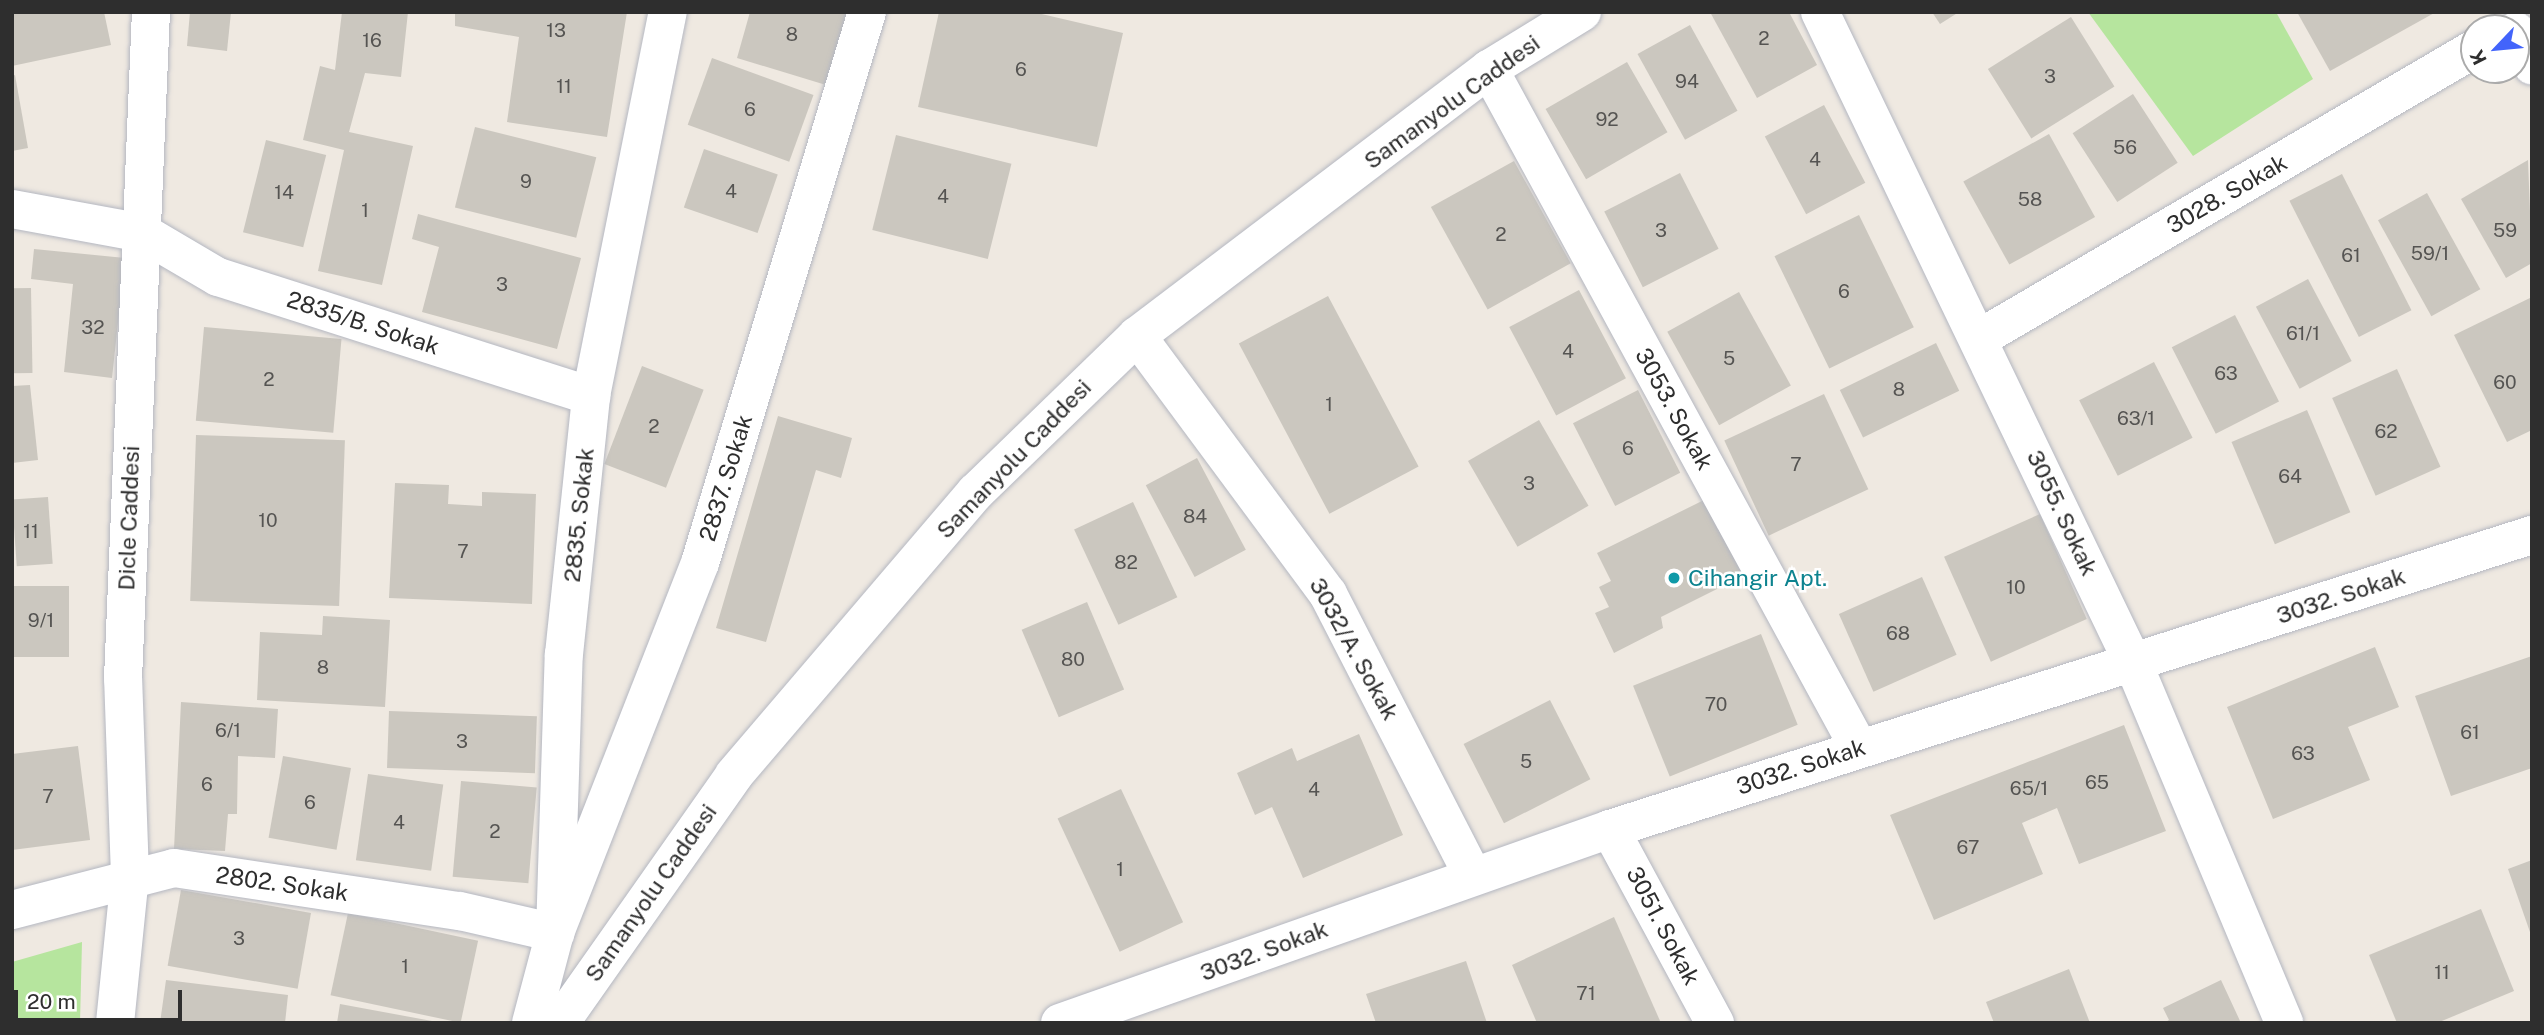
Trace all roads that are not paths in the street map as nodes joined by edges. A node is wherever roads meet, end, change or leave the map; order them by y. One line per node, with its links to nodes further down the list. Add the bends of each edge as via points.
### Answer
1 (151, 12): 9 (street, Dicle Caddesi)
2 (668, 12): 12 (street, 2835. Sokak)
3 (867, 12): 20 (street, 2837. Sokak, via 700,564)
4 (1582, 12): 7 (street, Samanyolu Caddesi)
5 (1820, 12): 11 (street, 3055. Sokak)
6 (2460, 57): 11 (street, 3028. Sokak)
7 (1489, 69): 10 (street, Samanyolu Caddesi); 15 (street, 3053. Sokak)
8 (12, 209): 9 (street)
9 (143, 233): 12 (street, 2835/B. Sokak, via 218,277); 17 (street, Dicle Caddesi, via 123,679)
10 (1137, 336): 18 (street, 3032/A. Sokak, via 1328,594); 24 (street, Samanyolu Caddesi, via 976,492 734,775)
11 (1980, 338): 14 (street, 3055. Sokak)
12 (592, 396): 20 (street, 2835. Sokak, via 564,654)
13 (2532, 535): 14 (street, 3032. Sokak)
14 (2133, 663): 15 (street, 3032. Sokak); 26 (street, 3055. Sokak)
15 (1859, 748): 16 (street, 3032. Sokak)
16 (1610, 829): 18 (street, 3032. Sokak); 25 (street, 3051. Sokak)
17 (130, 876): 19 (street, 2802. Sokak); 20 (street, 2802. Sokak, via 174,868 460,911); 22 (street, Dicle Caddesi)
18 (1473, 876): 21 (street, 3032. Sokak)
19 (12, 910)
20 (555, 933): 23 (street, 2835. Sokak)
21 (1071, 1021)
22 (115, 1023)
23 (531, 1023)
24 (559, 1023)
25 (1715, 1023)
26 (2284, 1023)

